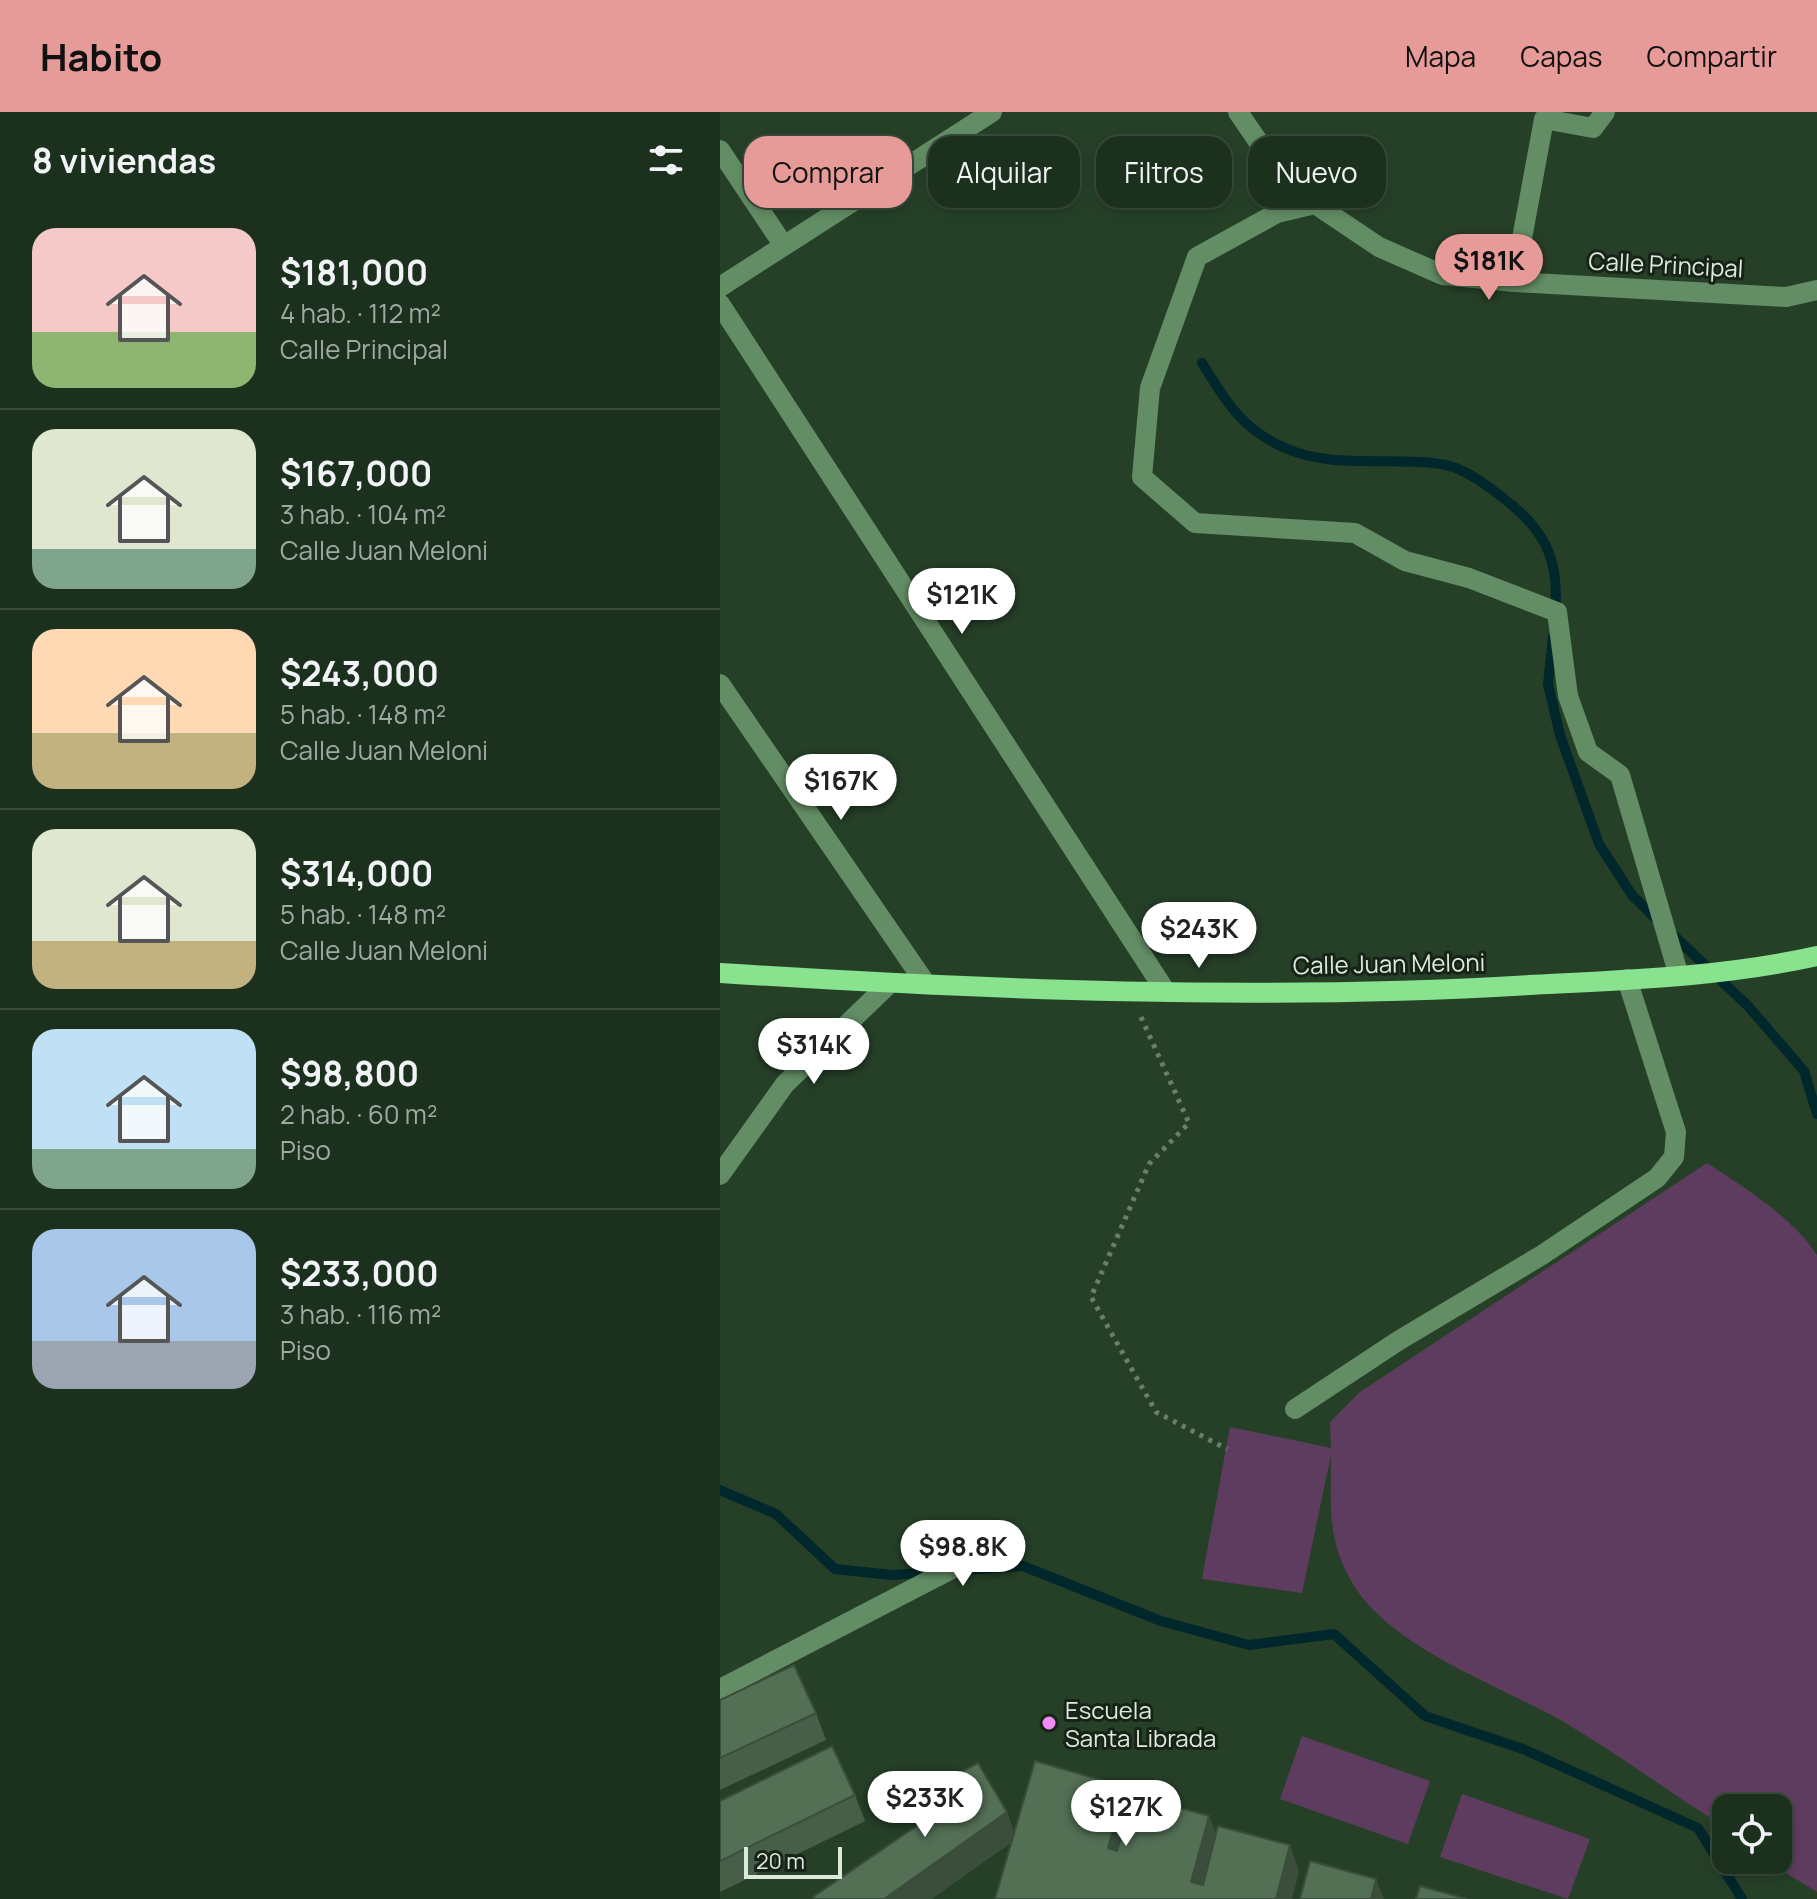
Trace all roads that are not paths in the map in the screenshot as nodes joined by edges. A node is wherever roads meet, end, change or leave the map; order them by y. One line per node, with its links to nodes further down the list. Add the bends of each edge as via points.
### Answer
1 (992, 112): 8 (street)
2 (1238, 112): 4 (street, Calle Principal)
3 (1605, 112): 9 (street, via 1593,128 1544,119)
4 (1254, 136)
5 (720, 150): 8 (street)
6 (1298, 208): 16 (street, via 1277,213 1197,257 1150,388 1142,477 1195,523 1355,533 1405,561 1469,578 1553,611 1568,696 1588,752 1620,775)
7 (1321, 208): 9 (street, Calle Principal, via 1379,247 1443,275)
8 (784, 246): 10 (street)
9 (1514, 282): 11 (street, Calle Principal, via 1786,297)
10 (720, 287)
11 (1817, 290)
12 (720, 304): 20 (street)
13 (720, 684): 19 (street)
14 (1817, 956): 16 (main road, Calle Juan Meloni)
15 (720, 973): 18 (main road, Calle Juan Meloni)
16 (1683, 976): 17 (main road, Calle Juan Meloni)
17 (1627, 979): 20 (main road, Calle Juan Meloni, via 1429,991); 23 (street, via 1676,1132 1674,1157 1657,1178 1542,1255)
18 (890, 983): 19 (main road, Calle Juan Meloni); 21 (street)
19 (926, 984): 20 (main road, Calle Juan Meloni)
20 (1166, 992)
21 (728, 1147): 22 (street)
22 (720, 1175)
23 (1295, 1409)
24 (981, 1553): 25 (street)
25 (720, 1689)

